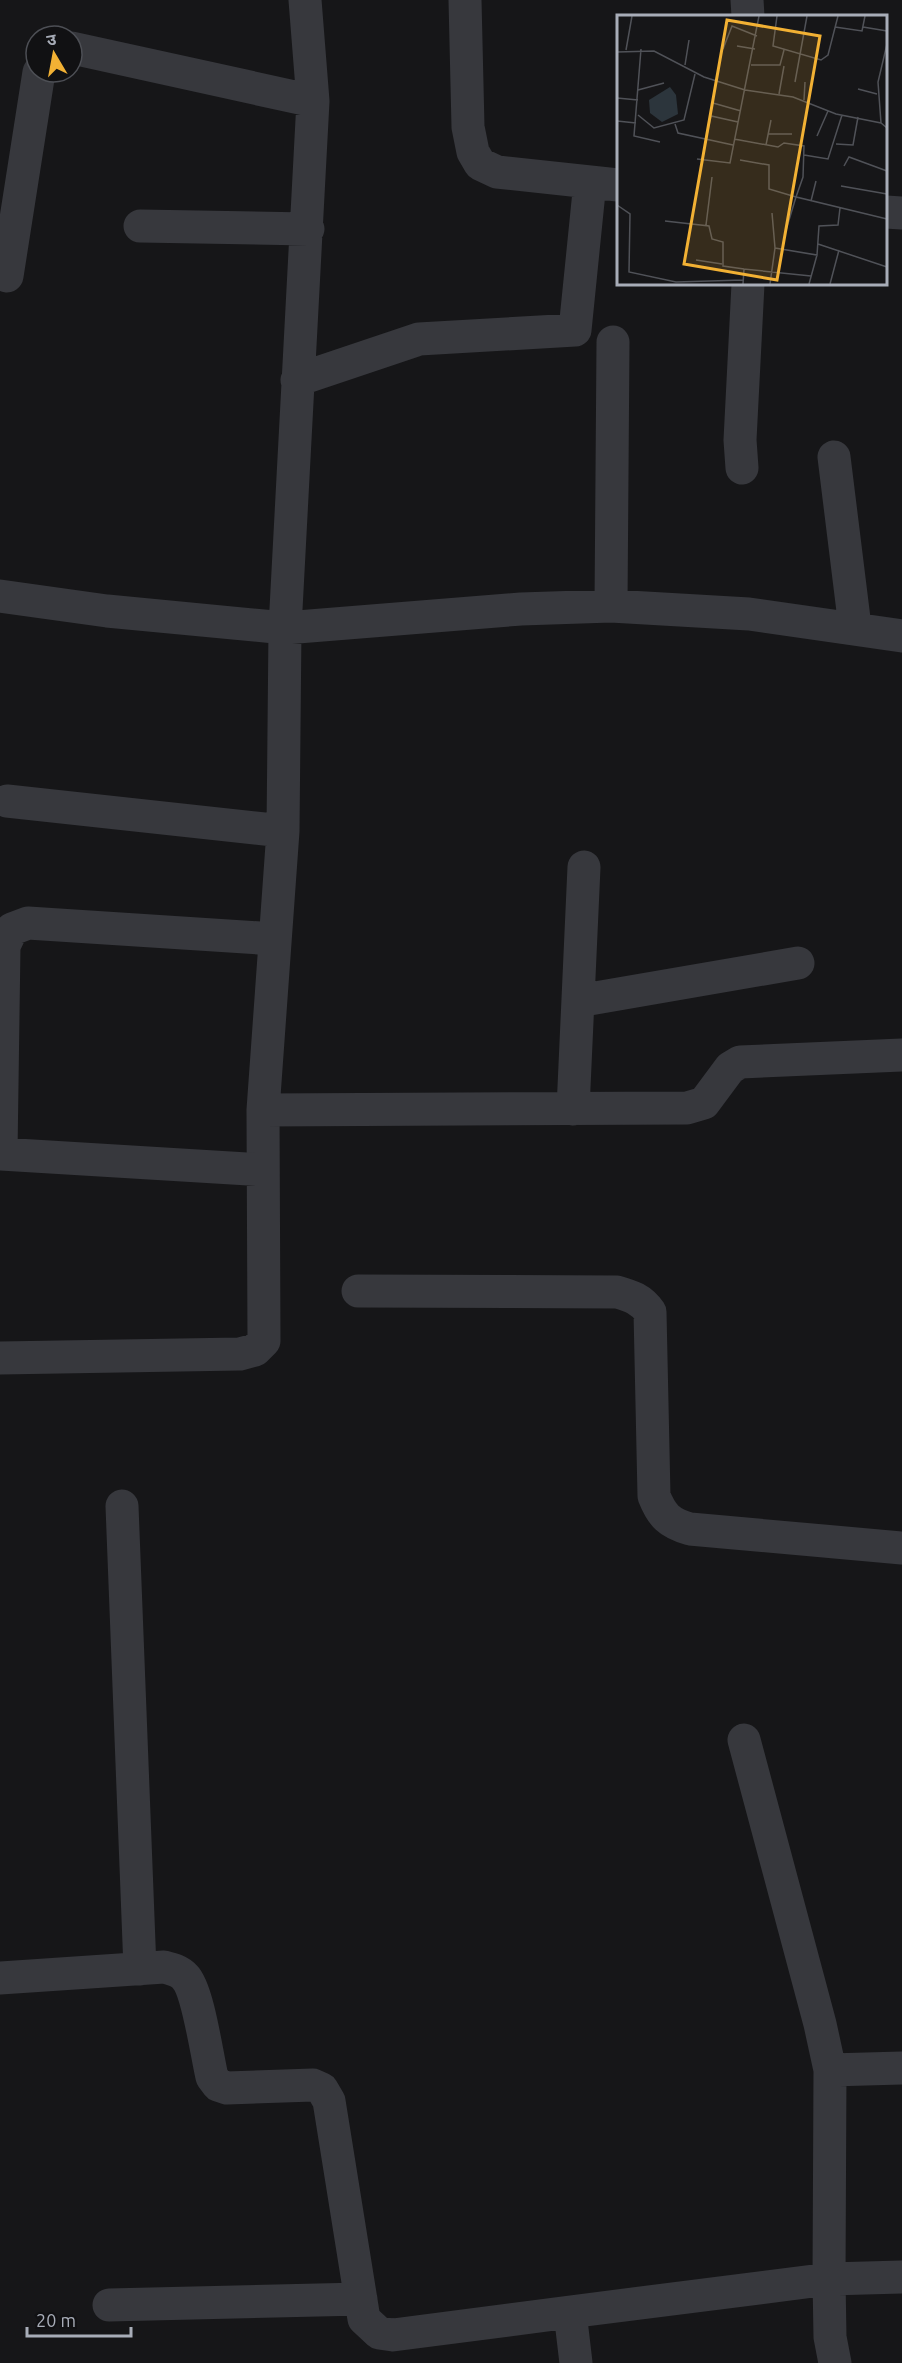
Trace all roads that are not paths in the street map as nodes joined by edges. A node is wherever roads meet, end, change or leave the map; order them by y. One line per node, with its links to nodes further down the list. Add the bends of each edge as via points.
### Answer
1 (305, 0): 7 (street)
2 (465, 0): 8 (street, via 468,127 480,164 497,172)
3 (747, 0): 4 (street)
4 (748, 15)
5 (84, 51): 7 (street)
6 (37, 84): 13 (street)
7 (313, 101): 12 (street)
8 (604, 183): 16 (street, via 575,330 419,339)
9 (887, 212): 10 (street)
10 (902, 213)
11 (140, 226): 12 (street)
12 (308, 229): 16 (street)
13 (7, 276)
14 (748, 285): 18 (street)
15 (613, 342): 20 (street)
16 (297, 380): 22 (street)
17 (834, 457): 21 (street)
18 (742, 468)
19 (0, 596): 22 (street)
20 (611, 606): 21 (street, via 749,614); 22 (street, via 521,609)
21 (855, 627): 23 (street)
22 (285, 628): 25 (street)
23 (902, 636)
24 (7, 801): 25 (street)
25 (283, 831): 27 (street)
26 (584, 867): 29 (street)
27 (276, 939): 32 (street); 33 (street, via 28,923 12,929 4,946)
28 (798, 963): 29 (street)
29 (578, 1001): 31 (street)
30 (902, 1055): 31 (street, via 740,1062 730,1068 704,1103 687,1108)
31 (573, 1109): 32 (street)
32 (263, 1110): 34 (street)
33 (1, 1154): 34 (street)
34 (263, 1170): 36 (street, via 265,1328 264,1341 255,1350 240,1354)
35 (358, 1291): 38 (street, via 617,1292 633,1297 650,1312 654,1496 660,1512 672,1523 690,1529)
36 (0, 1358)
37 (122, 1506): 40 (street)
38 (902, 1548)
39 (744, 1740): 43 (street)
40 (140, 1969): 41 (street); 46 (street, via 164,1967 186,1977 193,1991 212,2077 218,2085 313,2085 327,2095)
41 (0, 1978)
42 (902, 2068): 43 (street)
43 (830, 2070): 45 (street)
44 (902, 2277): 45 (street)
45 (829, 2279): 48 (street); 50 (street, via 830,2337)
46 (361, 2299): 47 (street); 48 (street, via 369,2326 379,2333 393,2335)
47 (109, 2305)
48 (570, 2312): 49 (street)
49 (576, 2363)
50 (835, 2363)

